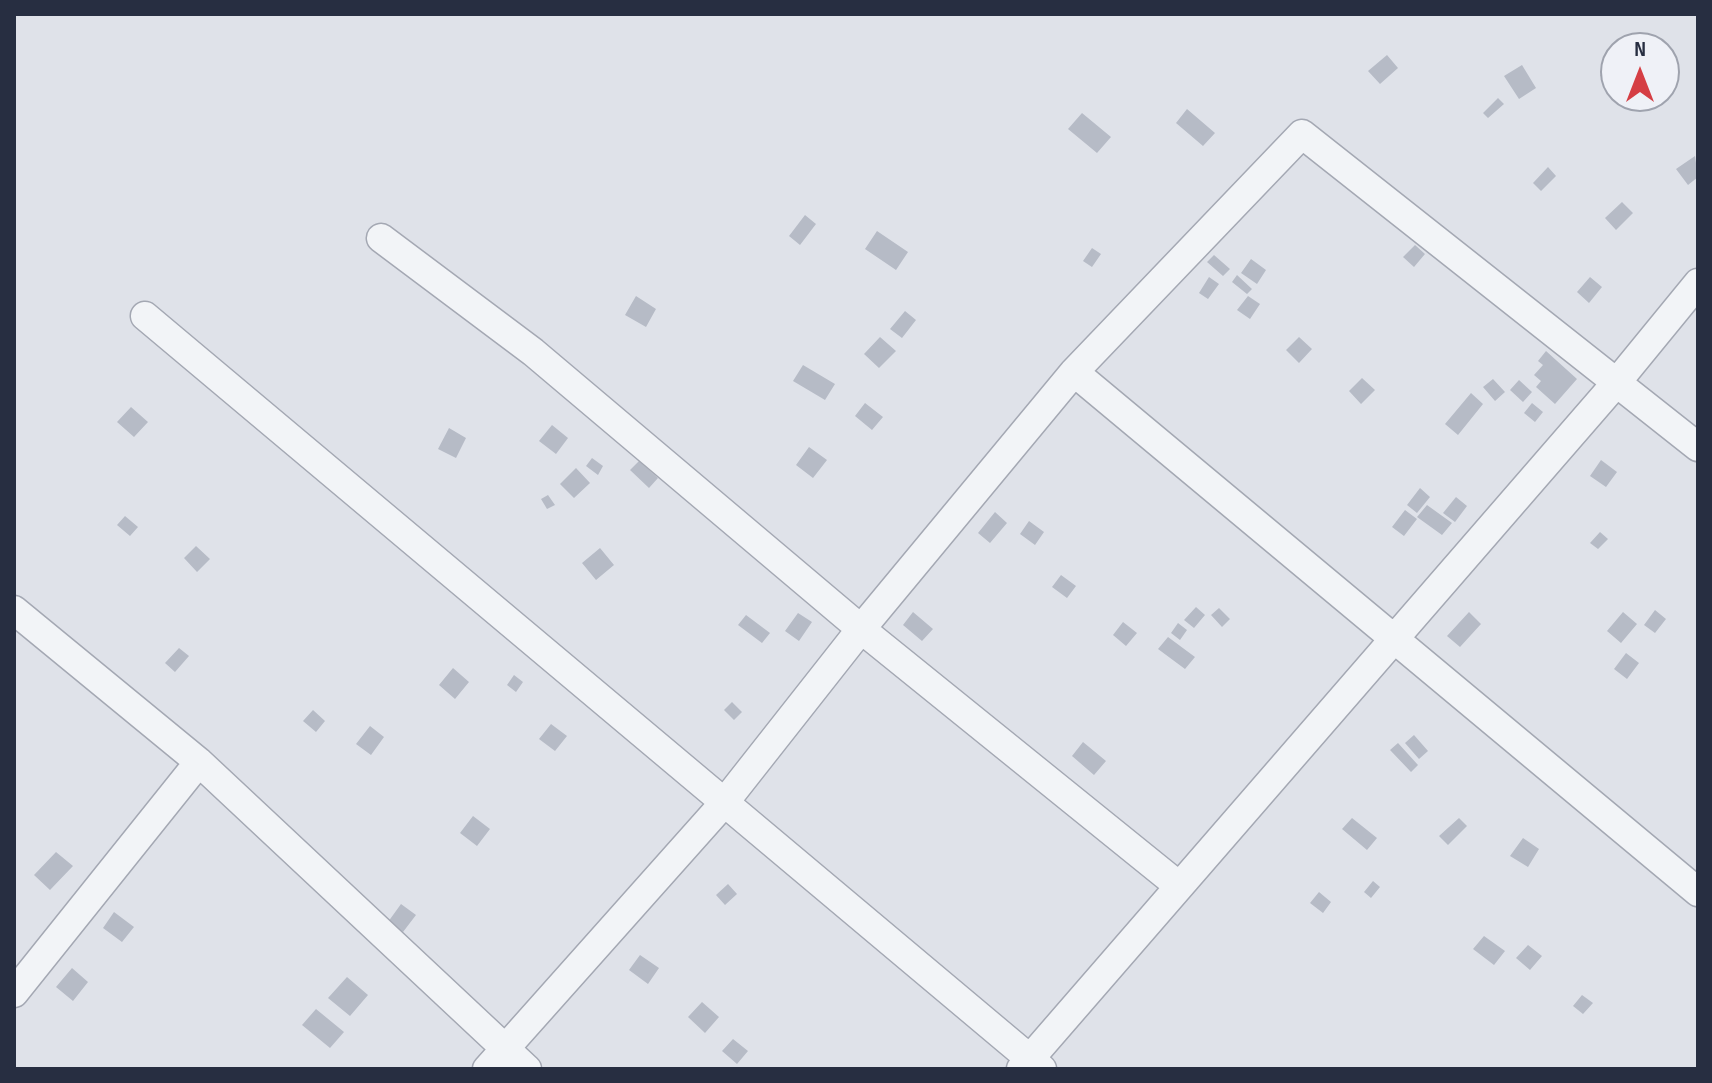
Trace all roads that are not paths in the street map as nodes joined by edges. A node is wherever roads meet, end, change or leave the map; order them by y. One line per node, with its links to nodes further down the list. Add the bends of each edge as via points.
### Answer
1 (381, 238): 8 (street, via 533,352)
2 (1698, 283): 5 (street)
3 (145, 316): 11 (street)
4 (1074, 372): 5 (street, via 1302,134); 8 (street); 9 (street)
5 (1617, 382): 6 (street); 9 (street)
6 (1698, 447)
7 (14, 610): 10 (street)
8 (861, 629): 11 (street); 12 (street)
9 (1393, 640): 12 (street); 13 (street)
10 (199, 762): 14 (street); 15 (street)
11 (724, 803): 15 (street); 16 (street)
12 (1179, 886): 16 (street)
13 (1698, 892)
14 (14, 993)
15 (497, 1059): 17 (street)
16 (1031, 1065)
17 (527, 1069)

